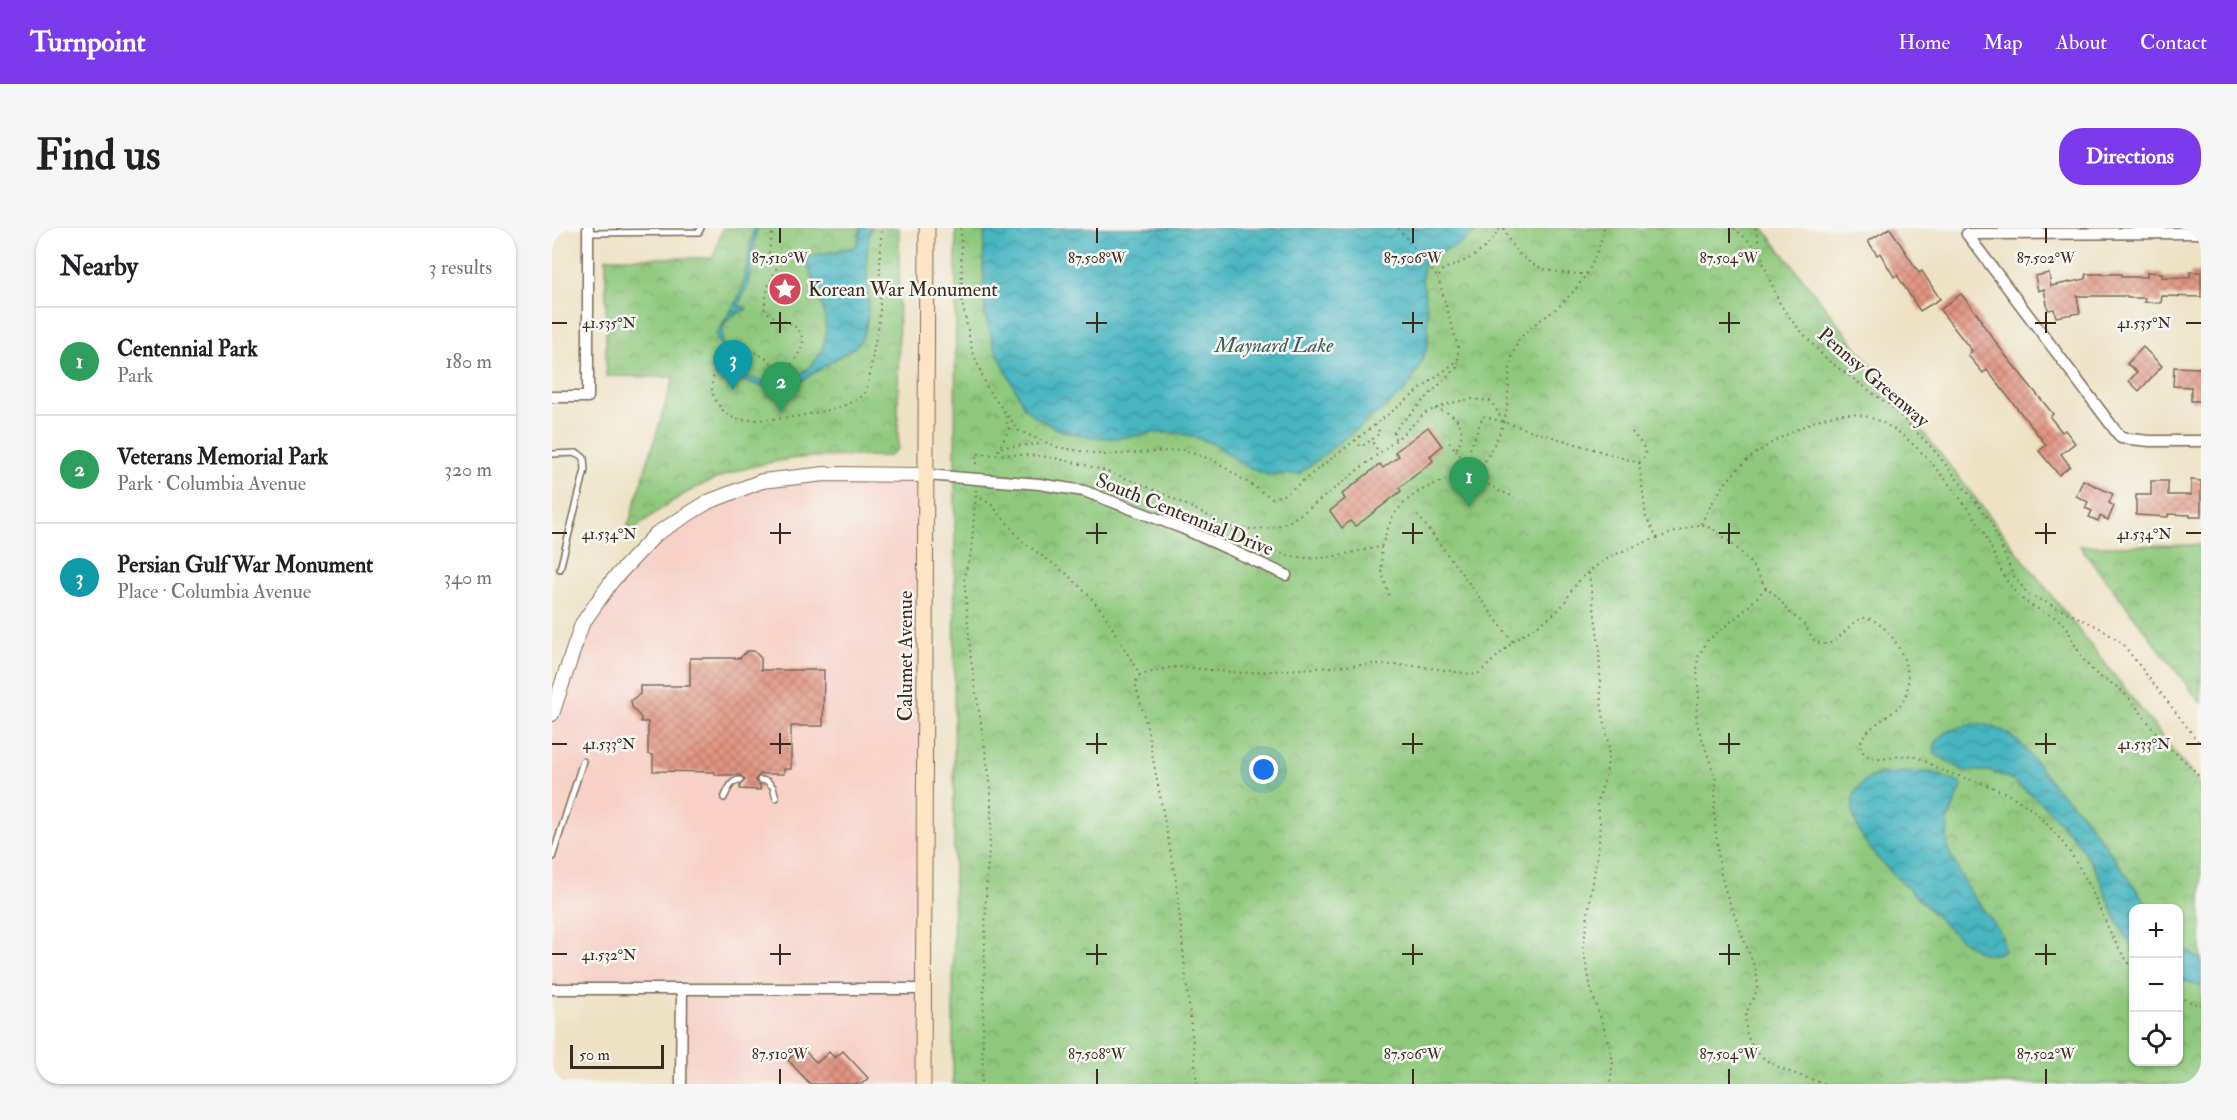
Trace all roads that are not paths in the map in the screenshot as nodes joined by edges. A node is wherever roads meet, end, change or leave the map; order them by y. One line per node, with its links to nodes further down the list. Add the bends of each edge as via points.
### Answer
1 (701, 228): 3 (lane, via 699,232)
2 (927, 228): 8 (main road, Calumet Avenue)
3 (588, 231): 5 (street, via 588,397)
4 (2201, 233): 6 (street, via 1967,234 2121,438)
5 (552, 397)
6 (2201, 441)
7 (552, 454): 9 (lane, via 578,453 584,458 585,470)
8 (927, 475): 10 (street, South Centennial Drive, via 1084,491 1182,528); 11 (street, via 825,474 762,481 708,502 656,534 612,581 582,624); 20 (main road, Calumet Avenue)
9 (560, 569)
10 (1286, 574)
11 (552, 714)
12 (583, 761): 17 (lane)
13 (740, 780): 15 (lane, via 730,785)
14 (760, 780): 16 (lane, via 767,781)
15 (724, 798)
16 (776, 798)
17 (552, 858)
18 (552, 989): 19 (street)
19 (681, 989): 20 (street); 21 (street)
20 (923, 989): 22 (main road, Calumet Avenue)
21 (681, 1084)
22 (923, 1084)

